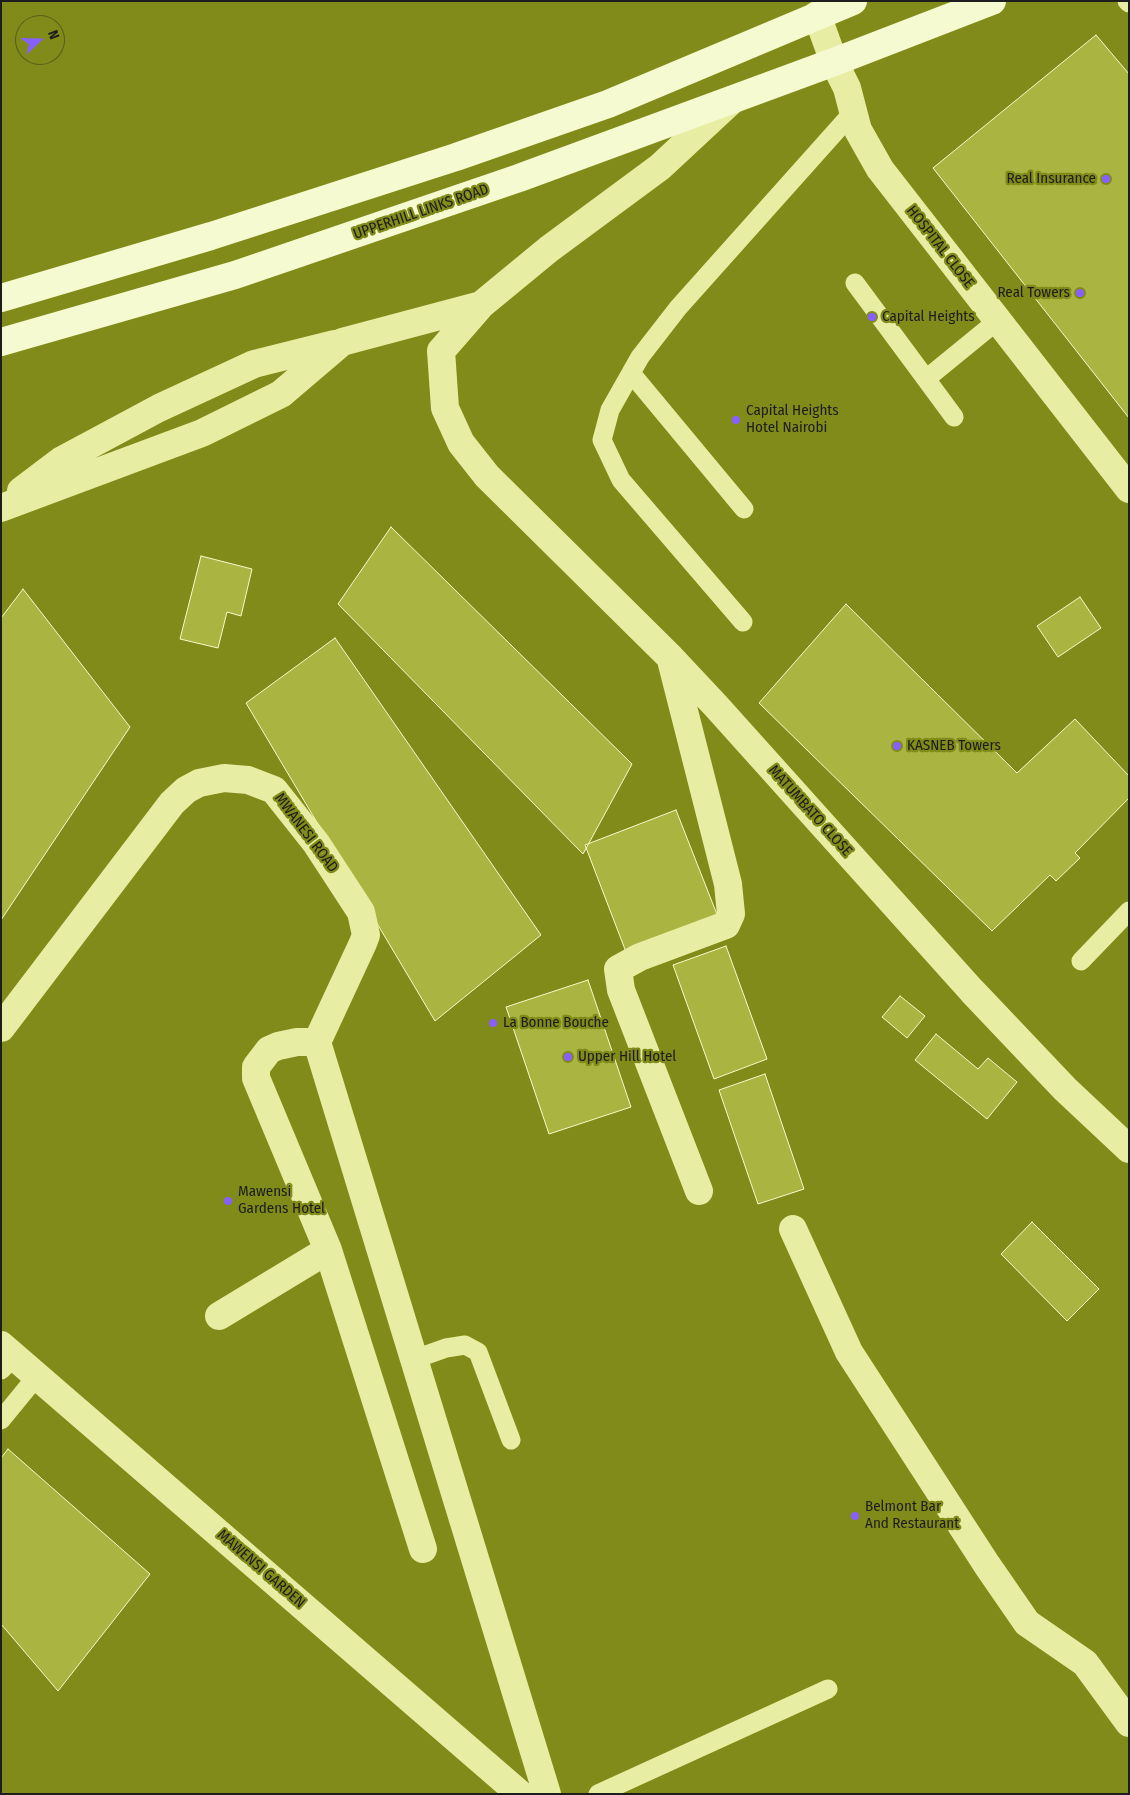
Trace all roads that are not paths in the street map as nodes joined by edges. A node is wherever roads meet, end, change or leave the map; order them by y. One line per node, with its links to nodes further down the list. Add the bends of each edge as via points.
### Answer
1 (853, 1): 3 (street)
2 (992, 1): 4 (street)
3 (817, 15): 4 (street, HOSPITAL CLOSE); 8 (street, via 608,104 456,157 211,236)
4 (834, 62): 5 (street, UPPERHILL LINKS ROAD); 6 (street, HOSPITAL CLOSE)
5 (732, 100): 9 (street, MATUMBATO CLOSE, via 660,167 549,249); 11 (street, UPPERHILL LINKS ROAD, via 519,178 234,275)
6 (854, 111): 10 (street, HOSPITAL CLOSE, via 858,130 880,169); 13 (lane, via 678,308)
7 (855, 283): 14 (lane)
8 (1, 298)
9 (481, 305): 12 (street); 20 (street, MATUMBATO CLOSE, via 441,351 445,408 461,443 487,476)
10 (997, 321): 14 (lane); 16 (street, HOSPITAL CLOSE)
11 (1, 342)
12 (342, 342): 17 (street, via 281,394 202,433); 17 (street, via 254,364 159,408 62,460)
13 (631, 373): 18 (lane); 19 (lane, via 610,410 602,440 621,480)
14 (926, 379): 15 (lane)
15 (954, 417)
16 (1129, 489)
17 (1, 507)
18 (744, 509)
19 (743, 622)
20 (671, 658): 25 (street, MATUMBATO CLOSE, via 972,991); 26 (street, via 728,884 731,914 726,925 640,957 618,969 621,990)
21 (1129, 911): 22 (lane)
22 (1080, 961)
23 (1, 1028): 24 (street, MWANESI ROAD, via 172,803 199,783 224,778 248,780 274,790 316,843 361,912 366,935)
24 (318, 1042): 28 (street, via 297,1042 269,1050 256,1067 256,1078); 31 (street)
25 (1129, 1149)
26 (700, 1191)
27 (793, 1229): 37 (street, via 849,1352 1027,1624 1085,1663)
28 (328, 1250): 29 (street); 35 (street)
29 (219, 1316)
30 (6, 1357): 32 (street, MAWENSI GARDEN)
31 (415, 1359): 34 (lane, via 465,1345 478,1352); 39 (street)
32 (37, 1376): 33 (lane); 38 (street, MAWENSI GARDEN)
33 (1, 1420)
34 (511, 1440)
35 (423, 1549)
36 (828, 1689): 40 (lane)
37 (1129, 1723)
38 (520, 1794)
39 (547, 1794)
40 (598, 1794)

